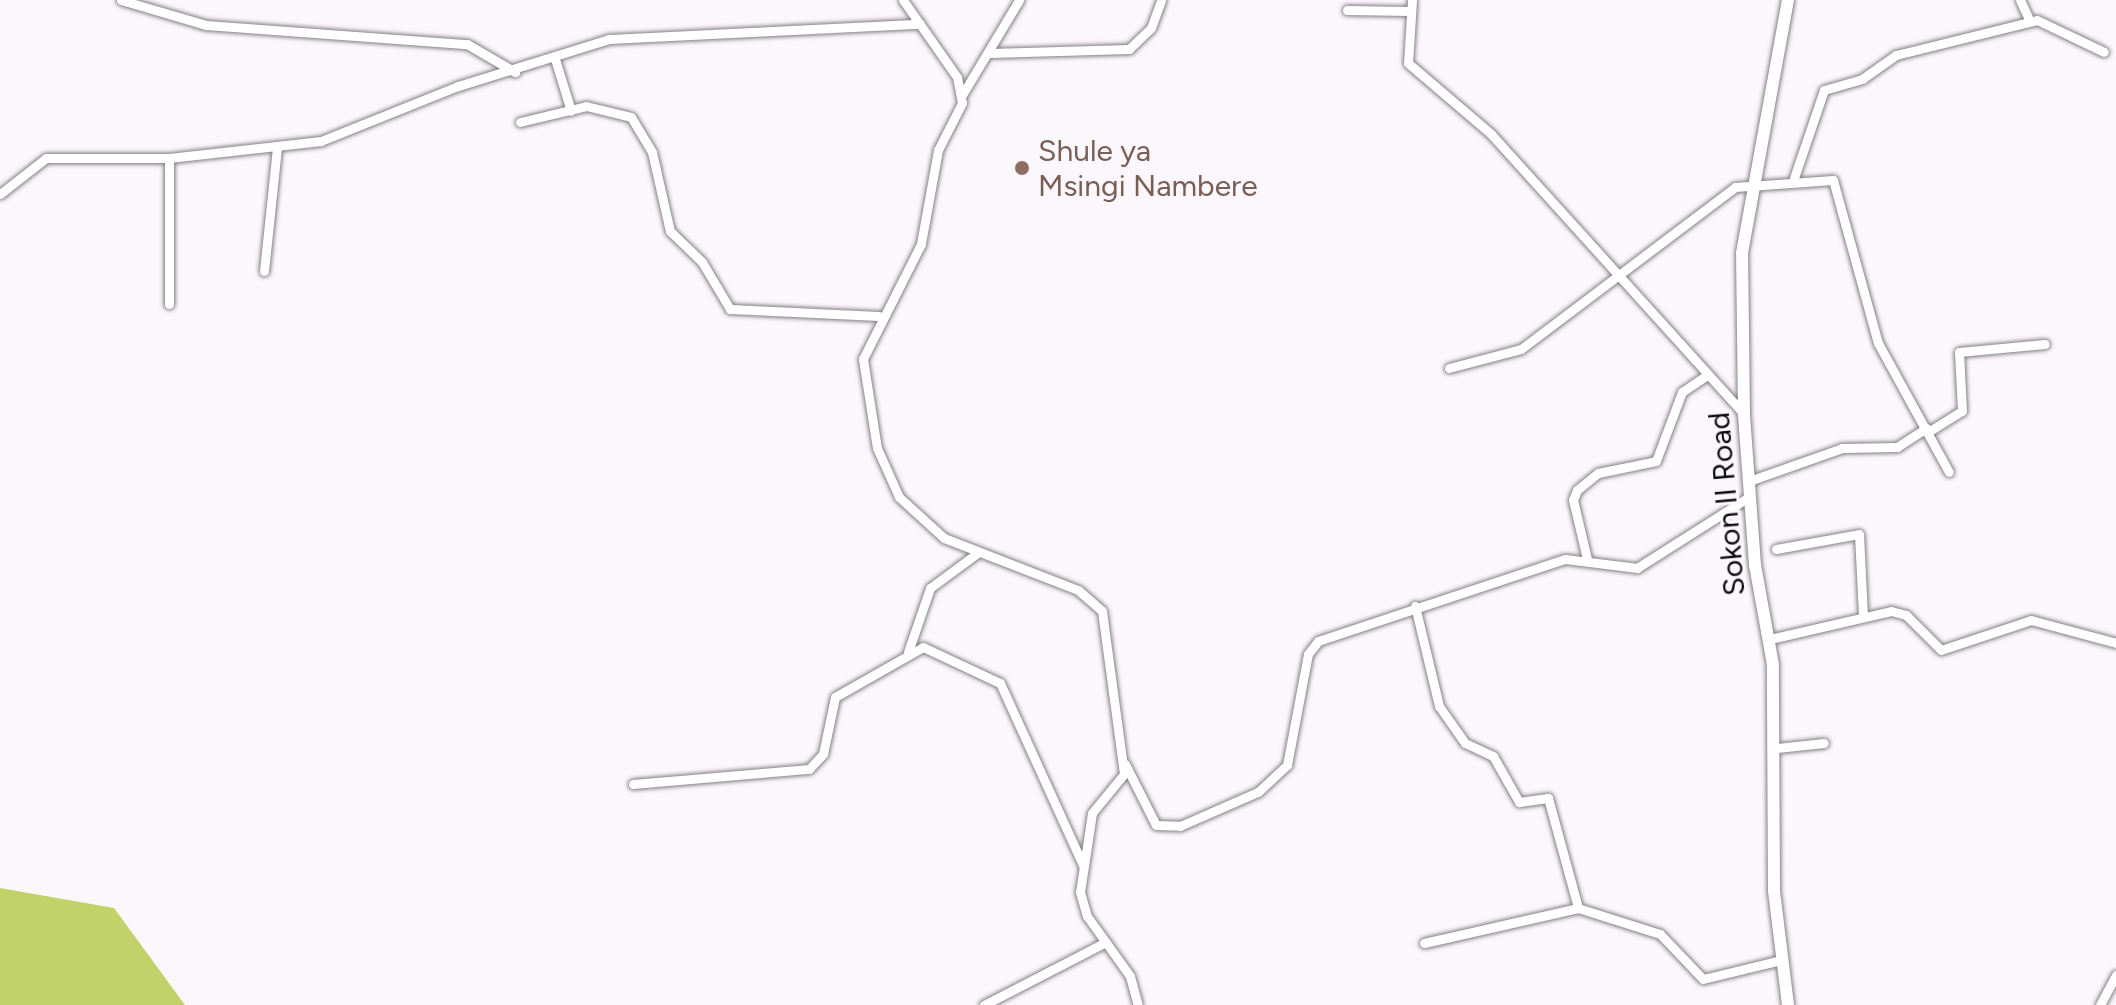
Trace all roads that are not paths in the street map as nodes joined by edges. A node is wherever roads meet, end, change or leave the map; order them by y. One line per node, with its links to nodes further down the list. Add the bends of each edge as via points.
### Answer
1 (121, 0): 14 (street, via 206,25 467,44)
2 (903, 0): 10 (street)
3 (1019, 0): 12 (street)
4 (1161, 0): 12 (street, via 1151,28 1129,49)
5 (1788, 0): 21 (street, Sokon II Road)
6 (2020, 0): 9 (street)
7 (1412, 4): 8 (street); 24 (street, via 1408,63 1491,134)
8 (1347, 10)
9 (2030, 21): 11 (street); 20 (street, via 1986,38 1896,55 1862,79 1828,86)
10 (920, 24): 13 (street, via 642,35); 15 (street)
11 (2104, 52)
12 (990, 53): 15 (street)
13 (555, 59): 14 (street); 16 (street)
14 (515, 72): 18 (street, via 321,141)
15 (962, 95): 26 (street, via 938,150 921,244)
16 (571, 111): 17 (street); 26 (street, via 604,106 640,126 670,231 702,262 730,309)
17 (520, 122)
18 (277, 148): 19 (street); 23 (street)
19 (169, 158): 22 (street, via 46,158); 25 (street)
20 (1794, 178): 21 (street); 31 (street, via 1838,186 1878,343)
21 (1752, 182): 24 (street); 30 (street, Sokon II Road, via 1742,253)
22 (0, 194)
23 (264, 271)
24 (1614, 273): 28 (street, via 1521,349); 29 (street)
25 (169, 304)
26 (879, 316): 36 (street, via 863,373 887,473 919,517)
27 (2045, 344): 31 (street, via 1959,352 1962,411)
28 (1449, 368)
29 (1706, 376): 30 (street); 37 (street, via 1682,392 1656,461 1598,473 1577,490 1573,500)
30 (1744, 414): 33 (street, Sokon II Road)
31 (1927, 430): 32 (street); 33 (street, via 1897,447 1842,448)
32 (1949, 472)
33 (1749, 481): 34 (street, Sokon II Road)
34 (1749, 497): 37 (street, via 1637,568); 40 (street, Sokon II Road)
35 (1776, 549): 39 (street, via 1855,531)
36 (976, 554): 42 (street, via 930,588); 45 (street, via 1078,590 1102,611)
37 (1587, 559): 38 (street, via 1565,559)
38 (1415, 606): 45 (street, via 1311,646 1291,757 1258,792 1160,828); 48 (street, via 1439,706 1465,743 1493,756 1519,802 1548,798)
39 (1863, 616): 40 (street); 41 (street, via 1901,612 1941,650 2031,620)
40 (1770, 639): 44 (street, Sokon II Road)
41 (2116, 643)
42 (908, 652): 46 (street, via 835,697 823,754 809,769); 47 (street, via 923,647 1000,683)
43 (1824, 743): 44 (street)
44 (1777, 748): 51 (street, Sokon II Road)
45 (1123, 762): 47 (street, via 1121,780 1092,813)
46 (633, 784)
47 (1083, 865): 49 (street, via 1081,899)
48 (1578, 908): 50 (street); 51 (street, via 1660,934 1703,979)
49 (1106, 942): 53 (street); 54 (street, via 1130,976)
50 (1424, 943)
51 (1781, 960): 55 (street, Sokon II Road)
52 (2116, 975): 56 (street)
53 (984, 1005)
54 (1138, 1005)
55 (1788, 1005)
56 (2100, 1005)

